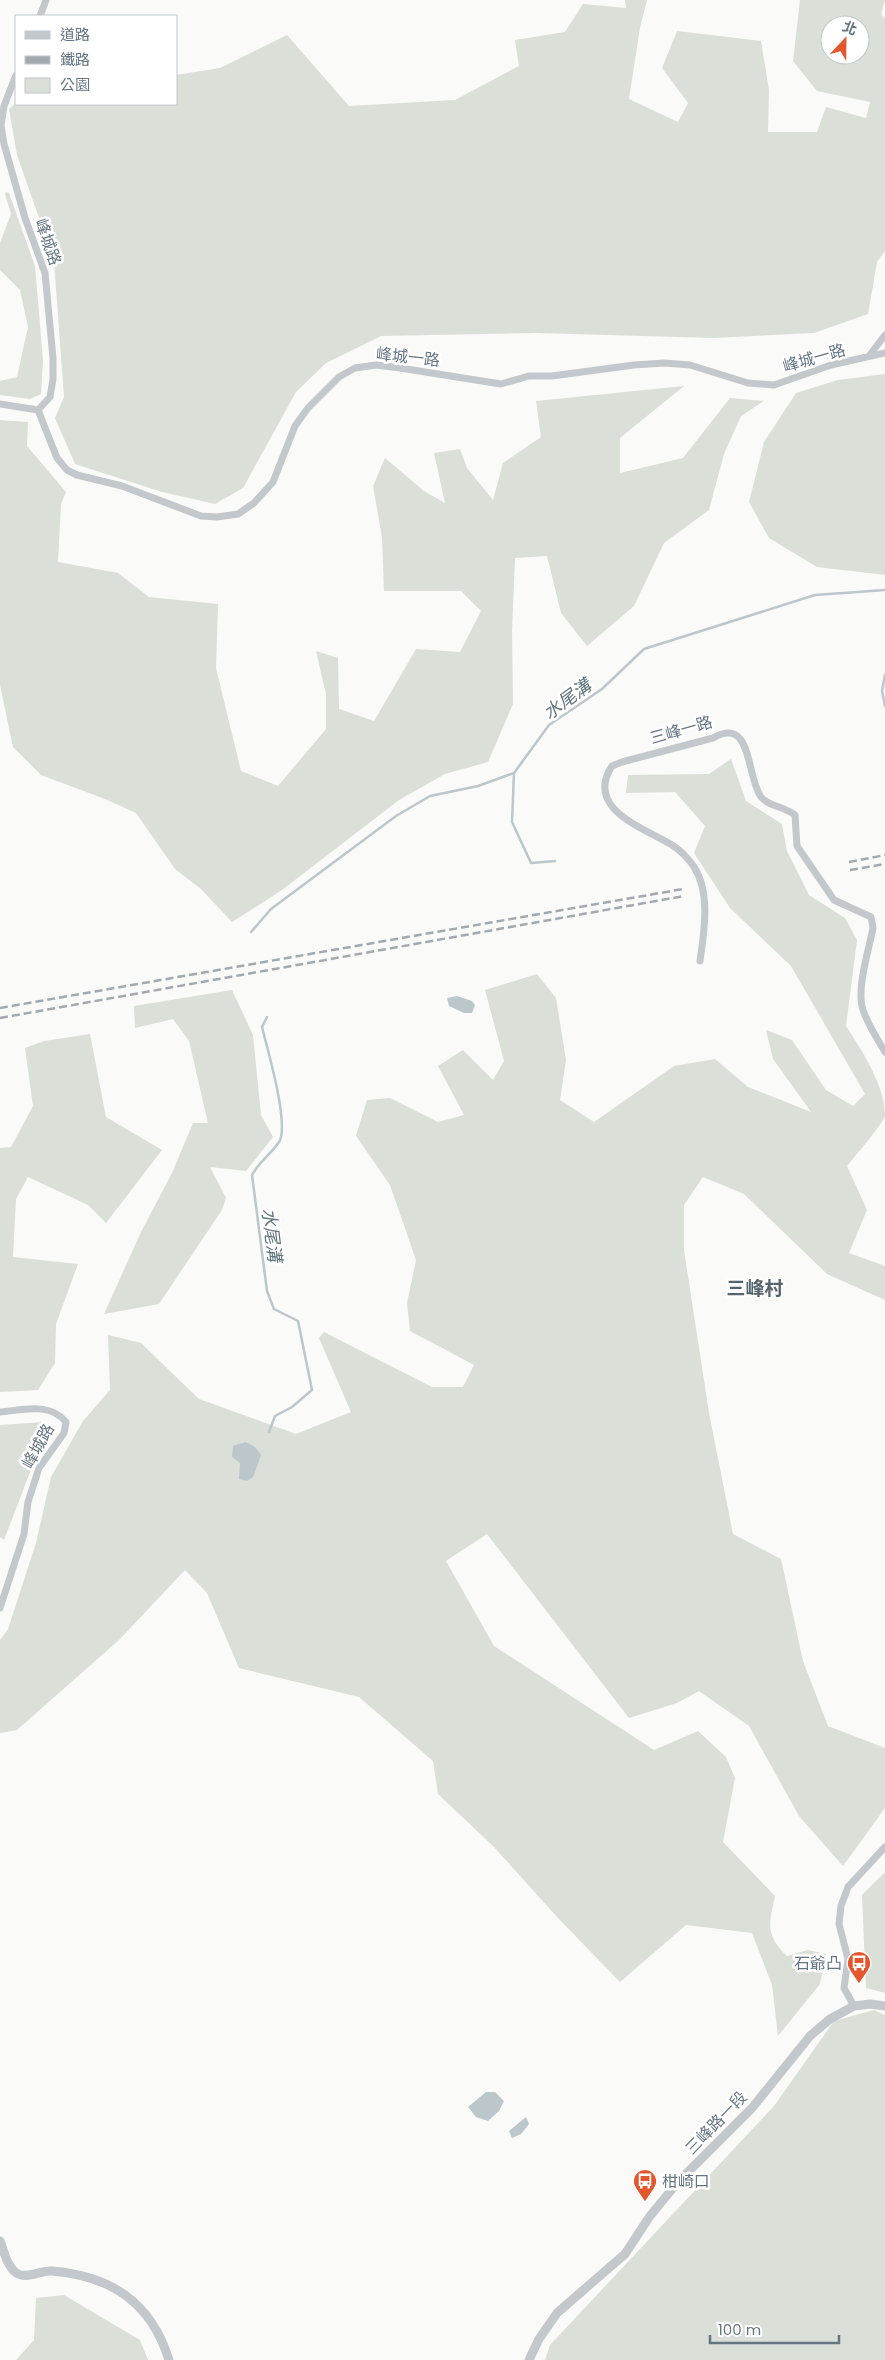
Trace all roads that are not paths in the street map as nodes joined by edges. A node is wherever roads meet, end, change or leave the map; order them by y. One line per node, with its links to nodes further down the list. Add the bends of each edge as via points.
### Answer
1 (46, 0): 2 (street)
2 (40, 15)
3 (15, 78): 8 (street, 峰城路, via 4,106 1,125 25,218 45,273 53,358 50,396)
4 (885, 335): 6 (street)
5 (885, 353): 6 (street, 峰城一路)
6 (869, 356): 8 (street, 峰城一路, via 774,384 748,383 690,365 664,364 529,376 501,384 376,365 355,368 339,377 308,408 295,426 273,482 254,503 238,514 217,517 201,516 122,486 67,470 57,458)
7 (0, 404): 8 (street)
8 (38, 410)
9 (700, 961): 10 (street, 三峰一路, via 705,917 695,868 673,845 636,826 612,806 605,798 604,784 606,774 616,764 713,738 724,732 734,733 748,751 756,789 763,800 795,815 797,846 834,900 870,917 873,928 861,992 862,1008)
10 (885, 1052)
11 (0, 1412): 12 (street, 峰城路, via 37,1408 52,1410 66,1422 64,1433 39,1468 28,1502 24,1534)
12 (0, 1608)
13 (885, 1847): 14 (street, via 848,1887 841,1906 839,1924 848,1959 844,1988)
14 (854, 2006): 15 (street, 三峰路一段); 18 (street, 三峰路一段, via 830,2019 810,2036 752,2108 678,2182 625,2254 558,2313 539,2339)
15 (885, 2006)
16 (0, 2241): 17 (street, via 8,2263 17,2273 28,2276 42,2270 78,2273 123,2292 144,2312)
17 (169, 2360)
18 (529, 2360)

